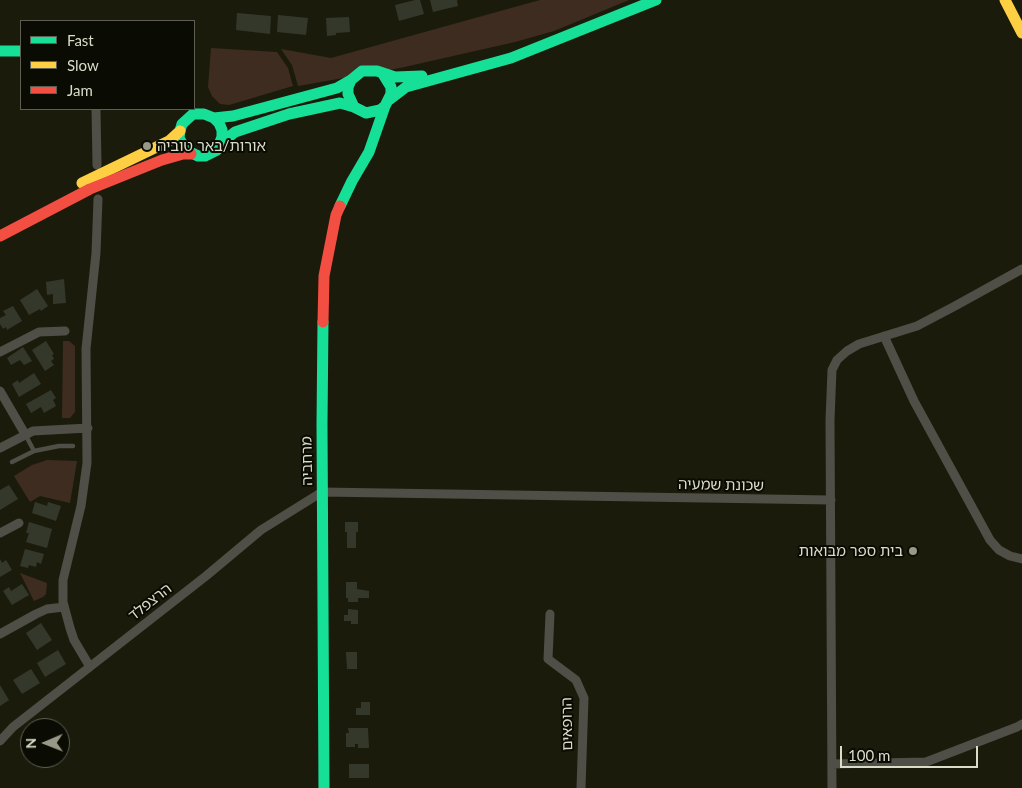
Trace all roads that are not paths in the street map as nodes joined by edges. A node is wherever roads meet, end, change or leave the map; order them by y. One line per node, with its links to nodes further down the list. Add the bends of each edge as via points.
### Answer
1 (656, 0): 6 (main road, via 510,58)
2 (1005, 0): 3 (main road)
3 (1022, 33)
4 (0, 51): 5 (main road)
5 (20, 51)
6 (463, 70): 7 (main road, via 408,77); 9 (main road, via 406,87)
7 (383, 74): 8 (main road, via 362,71); 9 (main road, via 391,87)
8 (351, 80): 11 (main road, via 348,94); 14 (main road, via 344,85 248,113)
9 (387, 103): 11 (main road, via 373,113); 17 (main road, מרחביה)
10 (195, 107): 14 (main road)
11 (357, 109): 16 (main road, via 340,103 289,114 235,132); 17 (main road, via 367,118)
12 (96, 110): 19 (street)
13 (185, 110): 15 (main road)
14 (209, 116): 15 (main road, via 194,114); 16 (main road, via 219,123 222,130)
15 (182, 126): 18 (main road, via 181,145); 21 (main road, via 169,141 85,181)
16 (220, 144): 18 (main road, via 211,154)
17 (373, 144): 33 (main road, מרחביה, via 336,215 324,276)
18 (191, 154): 21 (main road, via 162,160 90,189)
19 (97, 165)
20 (98, 199): 27 (street, via 86,348)
21 (0, 235)
22 (1022, 269): 24 (street, via 917,326)
23 (65, 331): 25 (street, via 39,332)
24 (884, 336): 34 (street, via 847,351 832,370); 37 (street, via 914,401 990,540 999,550)
25 (0, 352)
26 (0, 391): 28 (street)
27 (88, 428): 28 (street); 38 (street, via 81,506 62,580)
28 (25, 434): 30 (street); 31 (lane)
29 (73, 446): 31 (lane)
30 (0, 448)
31 (34, 451): 32 (lane)
32 (12, 462)
33 (322, 492): 34 (street, שכונת שמעיה); 41 (street, הרצפלד, via 261,530); 45 (main road, מרחביה)
34 (831, 500): 44 (street)
35 (19, 523): 36 (street)
36 (0, 534)
37 (1022, 559)
38 (64, 607): 40 (street, via 47,609); 41 (street, via 74,640)
39 (550, 614): 46 (street, הרופאים, via 548,659 576,680 584,698)
40 (0, 634)
41 (90, 667): 43 (street, הרצפלד, via 13,727)
42 (1022, 724): 44 (street, via 926,762)
43 (0, 741)
44 (832, 764): 47 (street)
45 (324, 788)
46 (581, 788)
47 (832, 788)

